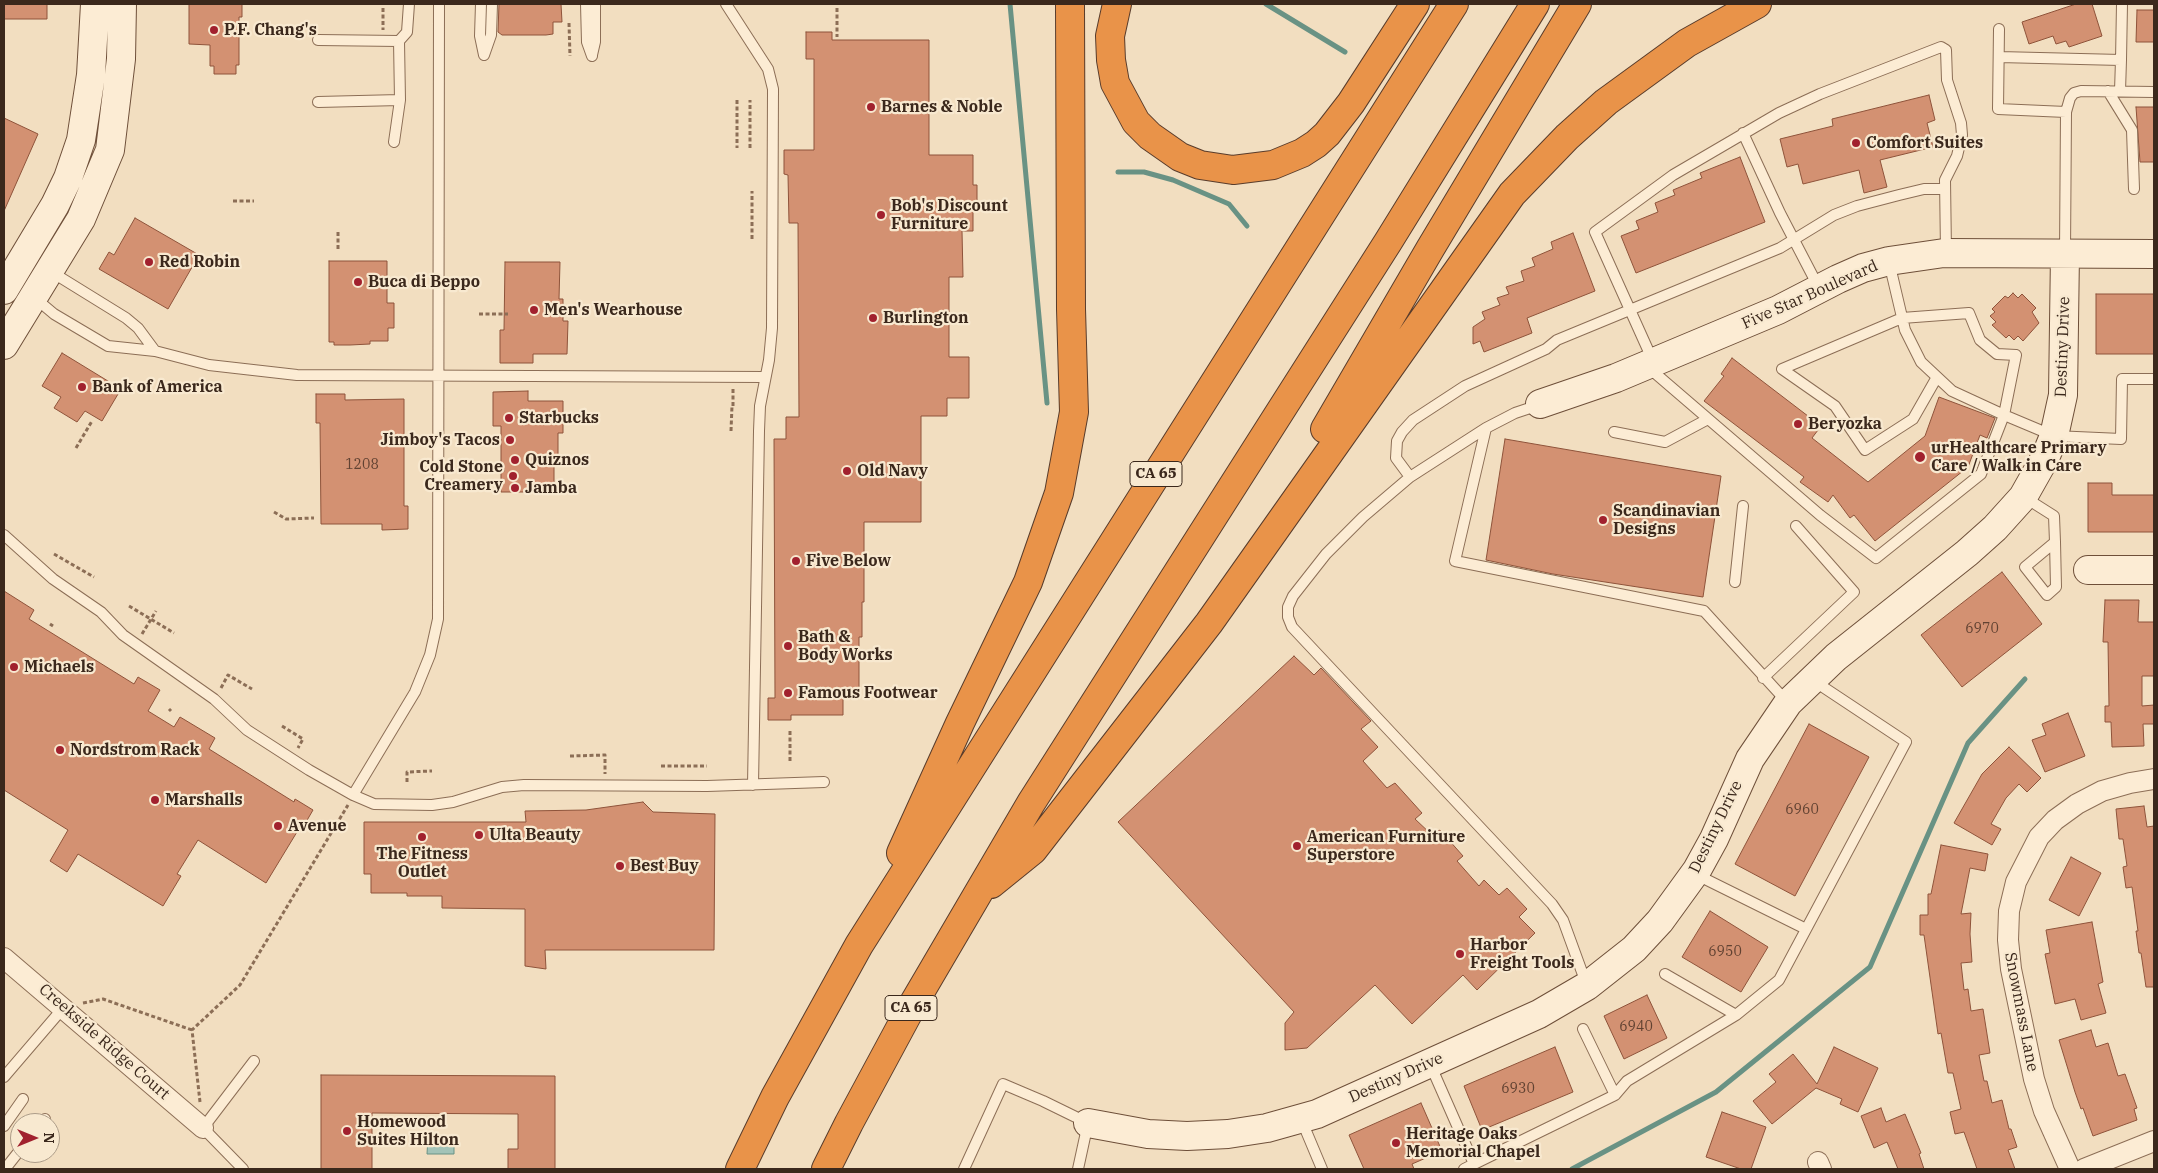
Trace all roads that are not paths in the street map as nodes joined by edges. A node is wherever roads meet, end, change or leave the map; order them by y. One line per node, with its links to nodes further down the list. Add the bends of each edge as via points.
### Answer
1 (122, 4): 20 (street)
2 (127, 4): 20 (street)
3 (409, 4): 22 (lane, via 407,32)
4 (439, 4): 51 (lane)
5 (481, 4): 6 (lane, via 480,36 484,55 491,35)
6 (492, 4)
7 (586, 4): 8 (lane, via 587,42 592,56)
8 (595, 4)
9 (726, 4): 53 (lane, via 768,69 773,89 772,328)
10 (1070, 4): 81 (highway, via 1074,412 1059,493 1028,582)
11 (1116, 4): 12 (highway, via 1110,36 1111,60 1116,82 1136,122 1180,157 1200,165 1233,170 1273,165 1302,153 1328,134)
12 (1415, 4)
13 (1454, 4): 81 (highway, CA 65)
14 (1535, 4): 79 (highway, CA 65, via 1031,803)
15 (1577, 4): 64 (highway, via 1316,445)
16 (1757, 4): 64 (highway, via 1687,43 1646,71 1606,102 1530,173 1489,224)
17 (2122, 4): 24 (lane)
18 (95, 5): 35 (street, via 91,75 81,140)
19 (1999, 29): 23 (lane)
20 (121, 34): 41 (street, via 110,150 81,219)
21 (318, 40): 22 (lane)
22 (399, 41): 28 (lane)
23 (1999, 57): 24 (lane); 30 (lane, via 1998,109)
24 (2121, 60): 26 (lane)
25 (2108, 92): 26 (lane); 30 (lane, via 2074,94 2067,102); 33 (lane, via 2132,130)
26 (2120, 92): 27 (lane)
27 (2154, 92)
28 (400, 100): 29 (lane); 32 (lane)
29 (318, 102)
30 (2066, 112): 38 (lane)
31 (1744, 133): 34 (lane, via 1820,94 1941,47 1946,50 1946,80 1962,135); 36 (lane); 45 (lane, via 1672,175 1595,232)
32 (394, 142)
33 (2134, 189)
34 (1944, 190): 36 (lane, via 1924,190 1857,206 1834,215); 37 (lane)
35 (55, 205): 42 (street); 44 (street, via 32,274)
36 (1794, 239): 43 (lane); 45 (lane, via 1780,248)
37 (1946, 253): 38 (street, Five Star Boulevard); 40 (street, Five Star Boulevard)
38 (2065, 253): 39 (street, Five Star Boulevard); 60 (street, Destiny Drive, via 2063,395)
39 (2154, 254)
40 (1889, 261): 43 (street, Five Star Boulevard, via 1863,268); 46 (lane)
41 (49, 271): 44 (street); 49 (lane, via 126,318)
42 (10, 273): 47 (street, via 17,294)
43 (1820, 289): 50 (street, Five Star Boulevard)
44 (34, 297): 48 (street); 49 (lane, via 54,314 108,346)
45 (1630, 310): 50 (lane); 61 (lane, via 1557,340 1546,349 1484,376 1413,420 1402,432 1396,450 1400,466)
46 (1902, 318): 52 (lane, via 1904,330 1921,362); 52 (lane, via 1782,369 1835,406 1865,450 1913,419); 56 (lane, via 1969,313 1980,340 1998,354 2016,356)
47 (4, 329)
48 (4, 345)
49 (155, 351): 51 (lane, via 209,365 297,375)
50 (1649, 364): 55 (street, Five Star Boulevard); 57 (lane)
51 (440, 377): 53 (lane); 77 (lane, via 439,605 436,632 416,692)
52 (1937, 377): 56 (lane, via 1952,391)
53 (764, 378): 76 (lane, via 756,522)
54 (2154, 379): 60 (lane, via 2122,379 2121,439)
55 (1540, 404): 58 (lane)
56 (2004, 415): 57 (lane, via 1981,474 1876,558 1820,515); 60 (lane)
57 (1708, 419): 59 (lane, via 1665,442)
58 (1486, 428): 61 (lane); 71 (lane, via 1455,562 1704,611)
59 (1614, 432)
60 (2054, 436): 62 (street, Destiny Drive)
61 (1410, 477): 84 (lane, via 1326,554 1293,596 1288,617 1292,627 1552,904 1563,920)
62 (2023, 497): 67 (lane, via 2054,516); 72 (street, Destiny Drive, via 1967,553)
63 (1743, 506): 70 (lane)
64 (1280, 522): 79 (highway, via 1209,623 1033,850)
65 (1796, 526): 71 (lane, via 1854,592)
66 (4, 535): 77 (lane, via 53,579 101,612 123,635 214,699 265,743)
67 (2055, 542): 67 (lane, via 2056,587 2047,595 2025,567)
68 (2088, 570): 69 (street)
69 (2154, 570)
70 (1735, 582)
71 (1763, 678): 73 (lane)
72 (1811, 680): 73 (street, Destiny Drive); 80 (lane, via 1906,742)
73 (1788, 703): 78 (street, Destiny Drive, via 1750,760)
74 (2154, 779): 106 (street, Snowmass Lane, via 2102,791 2055,820 2039,837 2016,882 2009,911 2011,969 2034,1079)
75 (824, 782): 76 (lane)
76 (753, 784): 77 (lane, via 524,785 502,787 432,805 374,804)
77 (353, 795)
78 (1695, 873): 80 (lane); 84 (street, Destiny Drive, via 1660,921 1634,949)
79 (978, 895): 101 (highway, CA 65, via 912,1006)
80 (1806, 929): 86 (lane, via 1779,980)
81 (859, 945): 100 (highway, CA 65, via 775,1097)
82 (4, 958): 85 (street, Creekside Ridge Court)
83 (1665, 974): 86 (lane)
84 (1587, 986): 89 (street, Destiny Drive, via 1539,1014)
85 (64, 1007): 90 (lane); 96 (street, Creekside Ridge Court)
86 (1736, 1015): 91 (lane, via 1627,1081)
87 (1583, 1029): 91 (lane)
88 (254, 1061): 96 (lane)
89 (1430, 1063): 93 (street, Destiny Drive, via 1318,1114); 98 (lane)
90 (4, 1077)
91 (1616, 1095): 98 (lane)
92 (23, 1099): 95 (lane)
93 (1301, 1118): 94 (street, Destiny Drive, via 1267,1128 1187,1136 1148,1134); 104 (lane)
94 (1088, 1123): 102 (lane, via 1003,1084); 103 (lane)
95 (4, 1126)
96 (203, 1128): 99 (lane)
97 (2154, 1141): 107 (street)
98 (1474, 1164): 105 (lane)
99 (243, 1169)
100 (740, 1169)
101 (826, 1169)
102 (964, 1169)
103 (1078, 1169)
104 (1322, 1169)
105 (1464, 1169)
106 (2070, 1169)
107 (2084, 1169)

